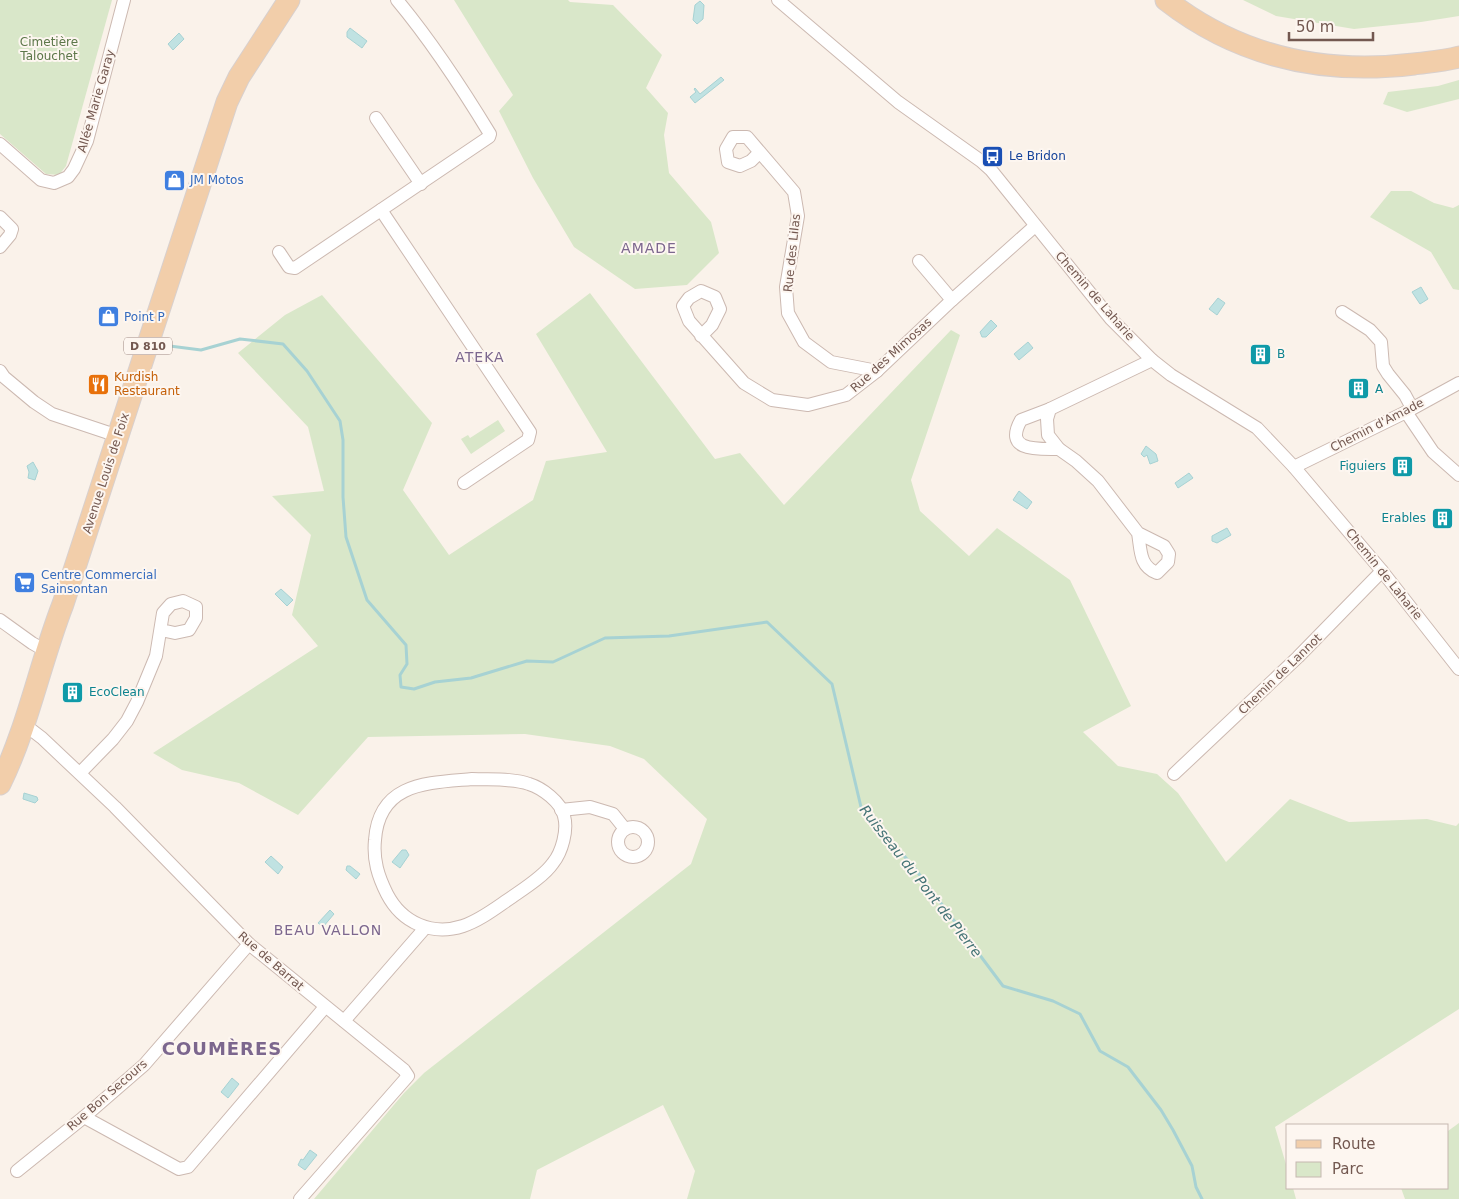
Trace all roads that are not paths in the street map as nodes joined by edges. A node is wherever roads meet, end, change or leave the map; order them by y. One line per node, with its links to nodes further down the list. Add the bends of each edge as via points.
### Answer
1 (124, 0): 10 (street, Allée Marie Garay, via 87,141 68,177 54,183 41,180)
2 (289, 0): 28 (main road, Avenue Louis de Foix / D 810, via 239,77 227,102)
3 (397, 0): 12 (street, via 457,81 490,134 487,140)
4 (778, 0): 15 (street, Chemin de Laharie, via 898,102 981,161)
5 (1166, 0): 8 (main road, via 1237,43 1280,57 1346,68)
6 (1459, 49): 8 (main road)
7 (1459, 57): 8 (main road)
8 (1421, 63)
9 (376, 118): 12 (street)
10 (0, 144)
11 (760, 152): 24 (street, Rue des Lilas, via 794,192 798,216 786,287 788,313 804,342 830,362)
12 (421, 184): 13 (street)
13 (381, 210): 17 (street, via 295,268 289,267); 32 (street, via 530,432 528,440)
14 (0, 217): 16 (street, via 12,229)
15 (1035, 226): 19 (street, Rue des Mimosas); 22 (street, Chemin de Laharie, via 1111,319)
16 (0, 247)
17 (279, 252)
18 (919, 261): 19 (street)
19 (952, 300): 24 (street, Rue des Mimosas)
20 (1342, 312): 27 (street, via 1370,330 1381,342 1383,366 1405,395)
21 (701, 336): 24 (street, Rue des Mimosas, via 744,383 772,400 808,405 846,396)
22 (1152, 360): 26 (street); 30 (street, Chemin de Laharie, via 1257,428)
23 (0, 371): 28 (street, via 52,414)
24 (877, 371)
25 (1459, 382): 27 (street, Chemin d'Amade)
26 (1050, 409): 29 (street, via 1046,419 1048,435); 29 (street, via 1021,420 1015,430 1016,436 1019,443 1029,449)
27 (1409, 410): 30 (street, Chemin d'Amade); 31 (street, via 1433,452)
28 (118, 436): 37 (main road, Avenue Louis de Foix / D 810)
29 (1059, 449): 33 (street, via 1098,481)
30 (1294, 467): 34 (street, Chemin de Laharie)
31 (1459, 474)
32 (464, 483)
33 (1138, 533)
34 (1382, 571): 38 (street, Chemin de Laharie); 41 (street, Chemin de Lannot, via 1298,657)
35 (0, 620): 37 (street)
36 (161, 630): 40 (street, via 156,656 127,721)
37 (46, 650): 39 (main road, Avenue Louis de Foix / D 810)
38 (1459, 669)
39 (24, 724): 40 (street, Rue de Barrat); 42 (main road, Avenue Louis de Foix / D 810)
40 (80, 773): 46 (street, Rue de Barrat)
41 (1174, 774)
42 (0, 784)
43 (561, 810): 44 (street, via 590,807 613,814); 45 (street, via 564,832 561,849 553,864 535,880 464,926 445,930); 45 (street, via 545,792 529,784 472,779 421,784 404,790 391,800 375,829 375,863 390,901 404,917)
44 (625, 829)
45 (425, 928): 48 (street)
46 (249, 944): 47 (street, Rue de Barrat); 49 (street, Rue Bon Secours, via 144,1065)
47 (325, 1007): 48 (street, Rue de Barrat); 49 (street, via 188,1167 178,1169)
48 (344, 1021): 51 (street, Rue de Barrat, via 408,1076)
49 (84, 1117): 50 (street, Rue Bon Secours)
50 (17, 1171)
51 (300, 1199)

